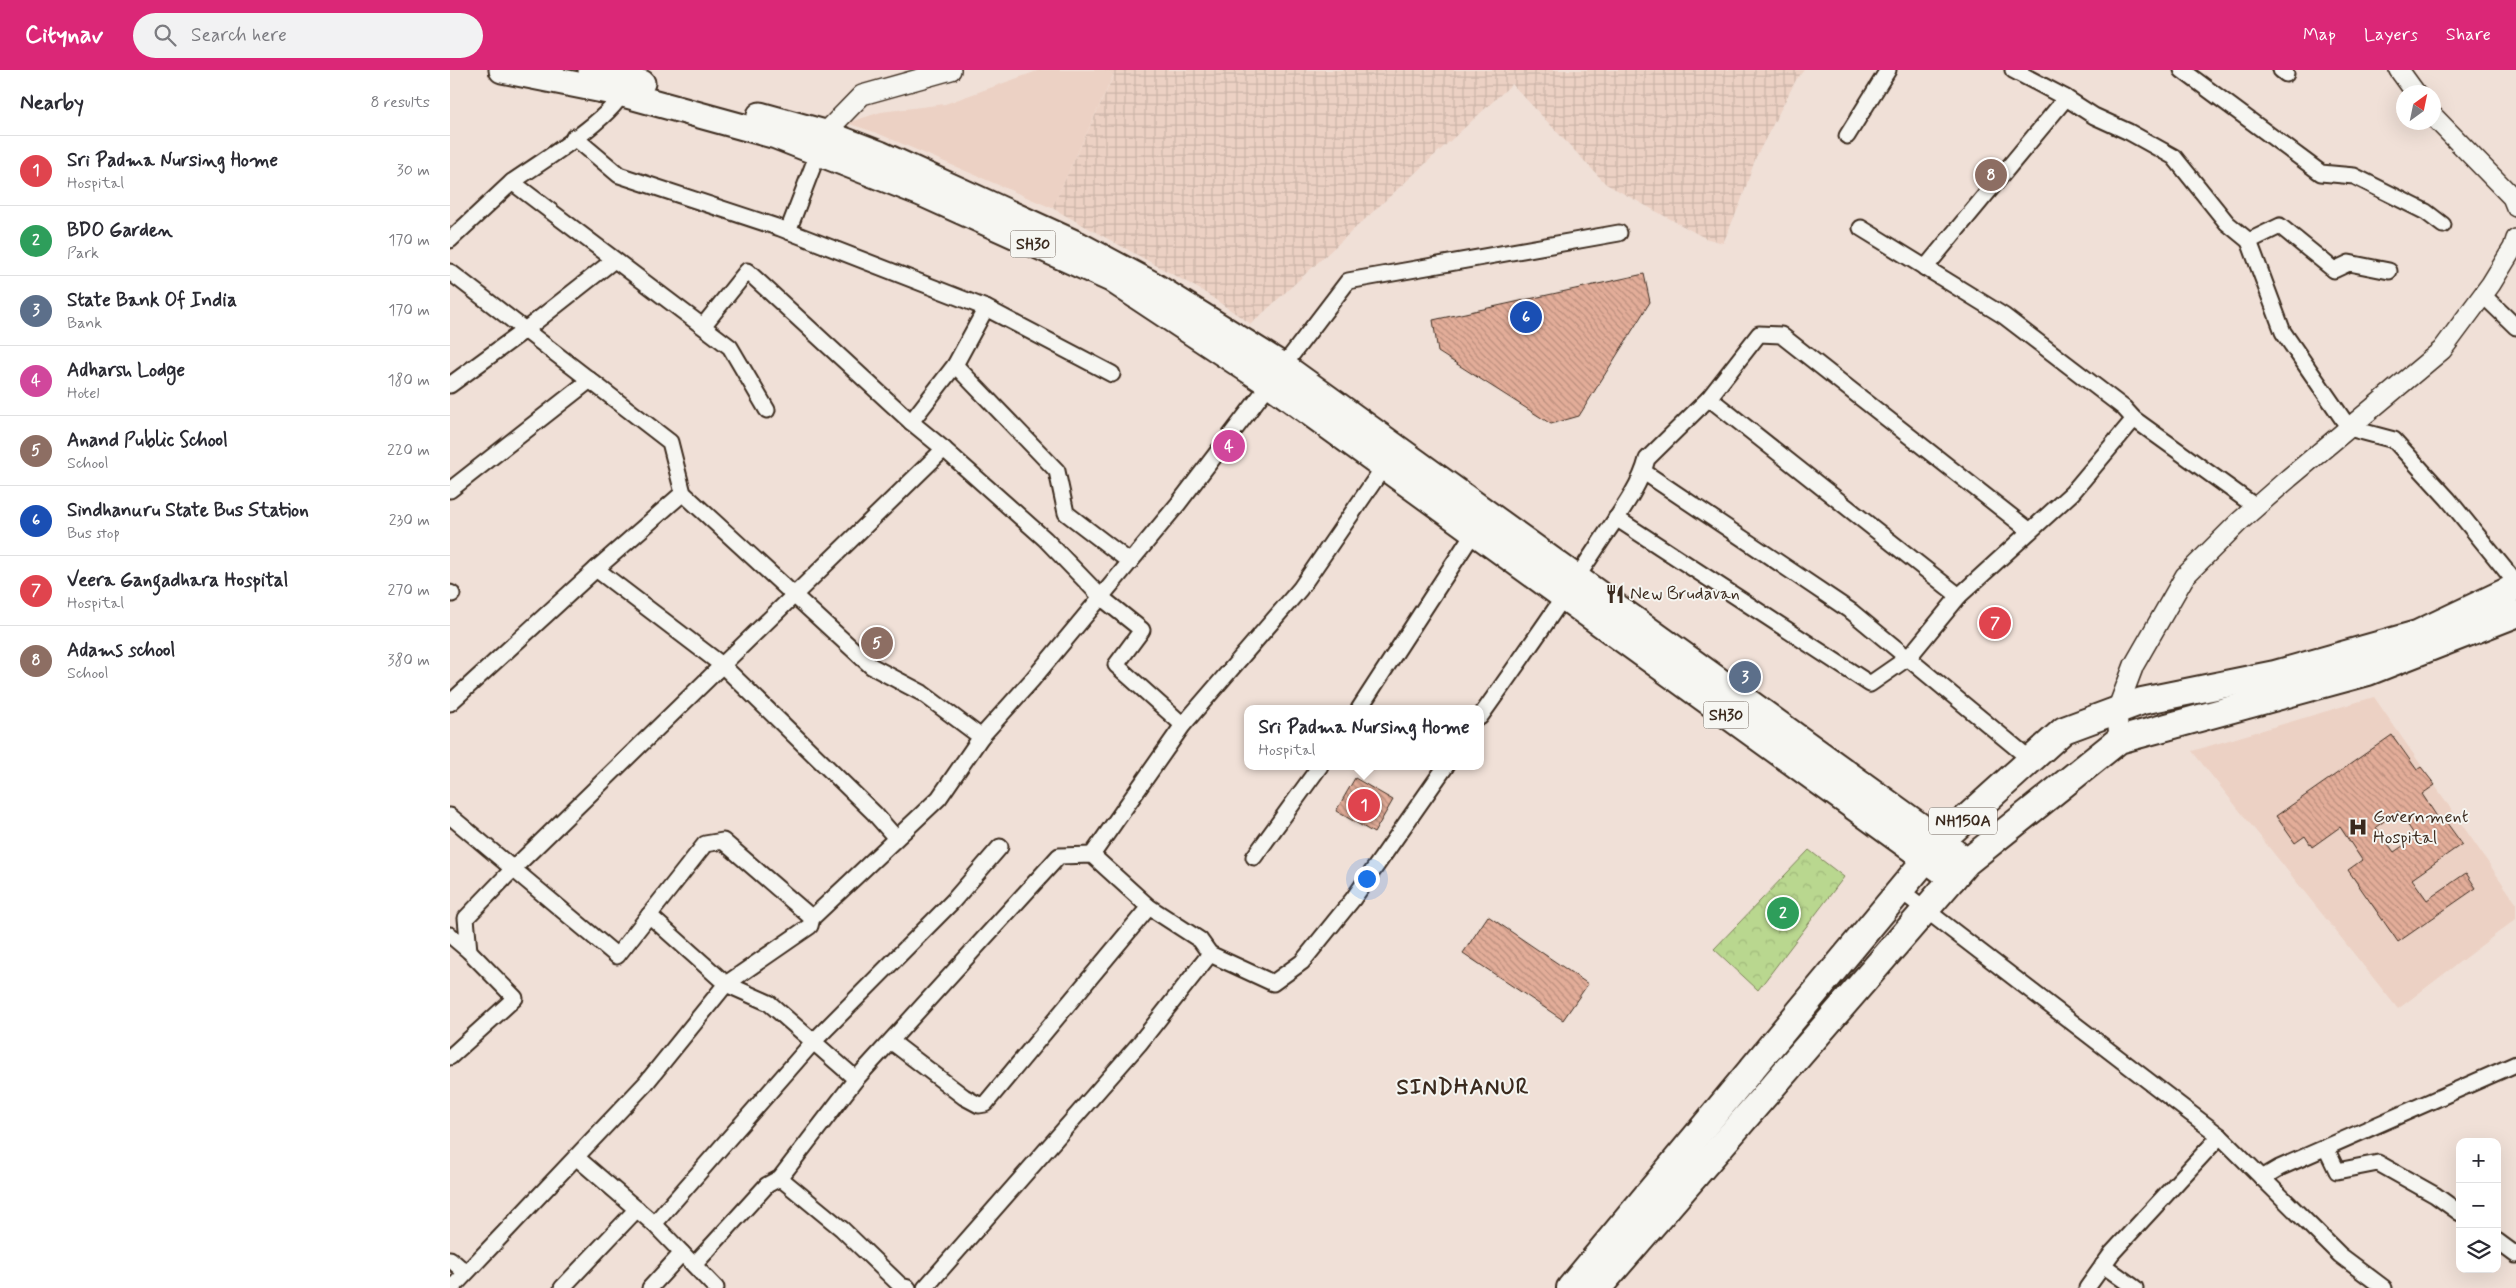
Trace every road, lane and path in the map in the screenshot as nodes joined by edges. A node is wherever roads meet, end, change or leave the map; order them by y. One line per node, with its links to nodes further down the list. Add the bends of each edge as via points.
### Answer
1 (502, 70): 7 (main road)
2 (951, 70): 13 (street, via 862,95)
3 (1888, 70): 11 (street)
4 (2013, 70): 9 (street)
5 (2182, 70): 16 (street, via 2321,173 2354,176 2426,212)
6 (2399, 70): 8 (street)
7 (613, 77): 12 (street, via 600,119); 13 (main road)
8 (2410, 85)
9 (2066, 98): 22 (street, via 2174,157 2227,223); 24 (street)
10 (2441, 124): 15 (street, via 2512,196)
11 (1847, 136)
12 (574, 138): 14 (street); 18 (street, via 619,175)
13 (821, 143): 18 (street); 34 (main road, via 880,154 1079,245 1150,283)
14 (512, 182): 21 (street); 23 (street)
15 (2516, 207)
16 (2443, 225)
17 (1861, 228): 24 (street)
18 (788, 231): 28 (street)
19 (1619, 233): 34 (street, via 1348,281)
20 (2516, 239): 27 (street)
21 (450, 240)
22 (2249, 241): 25 (street, via 2280,226 2334,270 2349,262); 41 (street, via 2283,332)
23 (614, 260): 29 (street); 31 (street)
24 (1925, 268): 39 (street, via 2004,316)
25 (2389, 271)
26 (450, 272): 31 (street)
27 (2483, 295): 30 (street); 41 (street, via 2442,350)
28 (986, 308): 32 (street); 33 (street)
29 (703, 326): 38 (street, via 730,347); 40 (street, via 746,271)
30 (2516, 327)
31 (526, 330): 35 (street); 36 (street)
32 (955, 365): 40 (street); 51 (street, via 1057,471 1066,513)
33 (1112, 374)
34 (1278, 376): 43 (main road, SH30); 51 (street); 55 (main road)
35 (590, 380): 45 (street); 46 (street, via 670,442)
36 (450, 385)
37 (1709, 398): 44 (street, via 1647,459); 49 (street, via 1759,334 1781,335); 57 (street)
38 (767, 410)
39 (2134, 419): 47 (street); 49 (street, via 2072,493)
40 (911, 422): 42 (street)
41 (2349, 428): 47 (street); 53 (street, via 2394,440 2448,499)
42 (944, 448): 56 (street); 58 (street, via 1045,538)
43 (1383, 468): 50 (main road, SH30); 66 (street, via 1300,589)
44 (1644, 472): 48 (street); 60 (street, via 1852,612)
45 (450, 490)
46 (683, 493): 52 (street); 56 (street)
47 (2256, 507): 64 (street, via 2185,576 2134,665)
48 (1616, 518): 55 (street); 60 (street, via 1870,684)
49 (2030, 531): 57 (street)
50 (1474, 532): 55 (main road, SH30); 63 (street)
51 (1130, 562): 58 (street)
52 (596, 569): 61 (street); 62 (street)
53 (2516, 582)
54 (2516, 587): 64 (highway, NH150A, via 2417,634 2275,674 2142,701)
55 (1570, 588): 65 (street); 75 (main road, SH30)
56 (794, 594): 61 (street); 67 (street, via 871,666 922,693)
57 (1959, 596): 60 (street)
58 (1102, 598): 66 (street, via 1142,630 1116,665); 67 (street)
59 (2516, 614): 68 (highway, NH150A, via 2368,672)
60 (1909, 657): 69 (street)
61 (722, 665): 73 (street); 78 (street)
62 (450, 704)
63 (1362, 705)
64 (2117, 710): 68 (street); 69 (highway, NH150A, via 2064,730)
65 (1484, 711)
66 (1183, 725): 76 (street)
67 (981, 737): 73 (street, via 939,798)
68 (2119, 740): 79 (highway, NH150A)
69 (2030, 760): 75 (highway, NH150A)
70 (1317, 770): 77 (street)
71 (1443, 770): 87 (street, via 1353,899 1302,962 1273,983)
72 (450, 816): 78 (street)
73 (896, 838): 84 (street)
74 (1000, 846): 89 (street, via 953,901)
75 (1933, 851): 79 (main road, SH30); 80 (highway, NH150A)
76 (1092, 855): 81 (street); 90 (street, via 1059,856)
77 (1254, 856)
78 (514, 868): 83 (street, via 617,956); 86 (street, via 466,918)
79 (1960, 871): 82 (highway, NH150A)
80 (1900, 890): 82 (street); 115 (highway, NH150A)
81 (1149, 907): 87 (street, via 1200,940); 90 (street, via 985,1104 979,1105 964,1097)
82 (1925, 909): 94 (street); 116 (highway, NH150A)
83 (649, 915): 84 (street, via 705,844 723,840); 88 (street)
84 (812, 918): 88 (street, via 810,926)
85 (450, 935): 86 (street)
86 (469, 951): 91 (street, via 515,998)
87 (1210, 954): 114 (street, via 1139,1044)
88 (726, 984): 89 (street, via 769,1002); 96 (street, via 646,1083)
89 (814, 1041): 93 (street); 101 (street)
90 (892, 1042): 93 (street)
91 (450, 1057)
92 (2516, 1064): 95 (street)
93 (856, 1080): 97 (street)
94 (2220, 1136): 98 (street); 107 (street)
95 (2326, 1148): 98 (street); 100 (street, via 2337,1171 2378,1163)
96 (576, 1157): 99 (street); 108 (street)
97 (780, 1178): 106 (street, via 767,1185); 113 (street, via 842,1229 901,1286)
98 (2262, 1178): 119 (street, via 2340,1255)
99 (636, 1209): 101 (street); 110 (street)
100 (2456, 1210)
101 (654, 1224): 103 (street)
102 (2501, 1244): 104 (street)
103 (682, 1253): 106 (street); 111 (street)
104 (2516, 1255)
105 (450, 1260): 108 (street)
106 (694, 1265): 112 (street)
107 (2103, 1265): 117 (street); 118 (street)
108 (465, 1272): 109 (street)
109 (452, 1288)
110 (562, 1288)
111 (650, 1288)
112 (716, 1288)
113 (908, 1288)
114 (925, 1288)
115 (1570, 1288)
116 (1598, 1288)
117 (2087, 1288)
118 (2135, 1288)
119 (2384, 1288)

